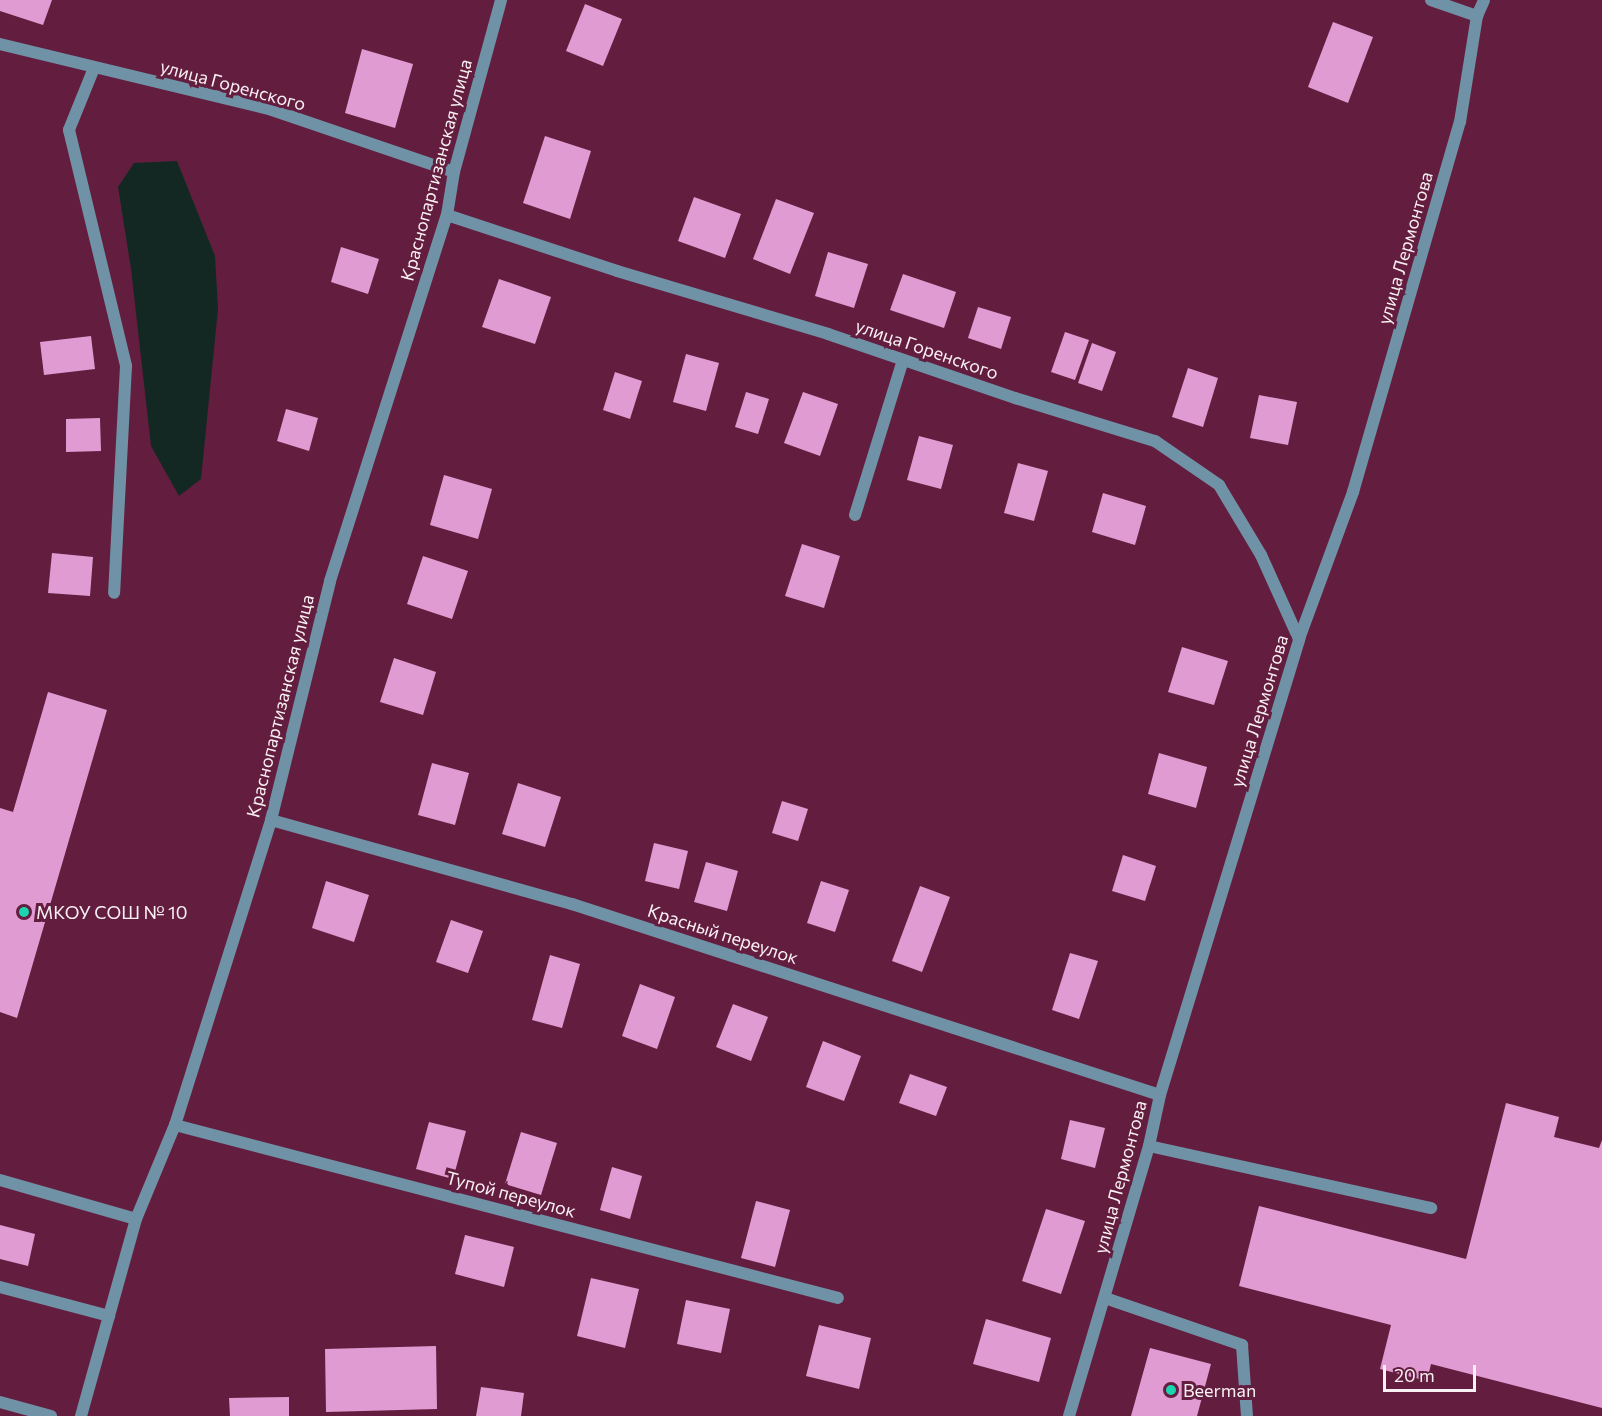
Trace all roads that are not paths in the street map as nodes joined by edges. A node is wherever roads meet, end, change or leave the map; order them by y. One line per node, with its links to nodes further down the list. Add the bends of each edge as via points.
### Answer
1 (501, 0): 7 (street, Краснопартизанская улица)
2 (1431, 0): 4 (street)
3 (1484, 0): 4 (street, улица Лермонтова)
4 (1477, 16): 12 (street, улица Лермонтова, via 1457,134 1353,492)
5 (0, 44): 6 (street, улица Горенского)
6 (94, 68): 7 (street, улица Горенского, via 272,110); 11 (street, via 69,130 126,366)
7 (454, 172): 8 (street, Краснопартизанская улица)
8 (447, 214): 9 (street, улица Горенского, via 617,272); 13 (street, Краснопартизанская улица, via 330,580)
9 (903, 360): 10 (street); 12 (street, улица Горенского, via 1155,441 1219,485 1261,555)
10 (855, 515)
11 (114, 593)
12 (1299, 639): 14 (street, улица Лермонтова)
13 (271, 820): 14 (street, Красный переулок, via 572,904); 15 (street, Краснопартизанская улица)
14 (1160, 1095): 16 (street, улица Лермонтова)
15 (175, 1125): 19 (street, Краснопартизанская улица); 21 (street, Тупой переулок)
16 (1149, 1146): 18 (street); 22 (street, улица Лермонтова)
17 (0, 1180): 19 (street)
18 (1431, 1208)
19 (136, 1219): 23 (street, Краснопартизанская улица)
20 (0, 1287): 23 (street)
21 (838, 1298)
22 (1105, 1298): 27 (street, улица Лермонтова); 28 (street, via 1242,1346)
23 (109, 1317): 26 (street, Краснопартизанская улица)
24 (0, 1402): 25 (street)
25 (51, 1416)
26 (81, 1416)
27 (1069, 1416)
28 (1247, 1416)

